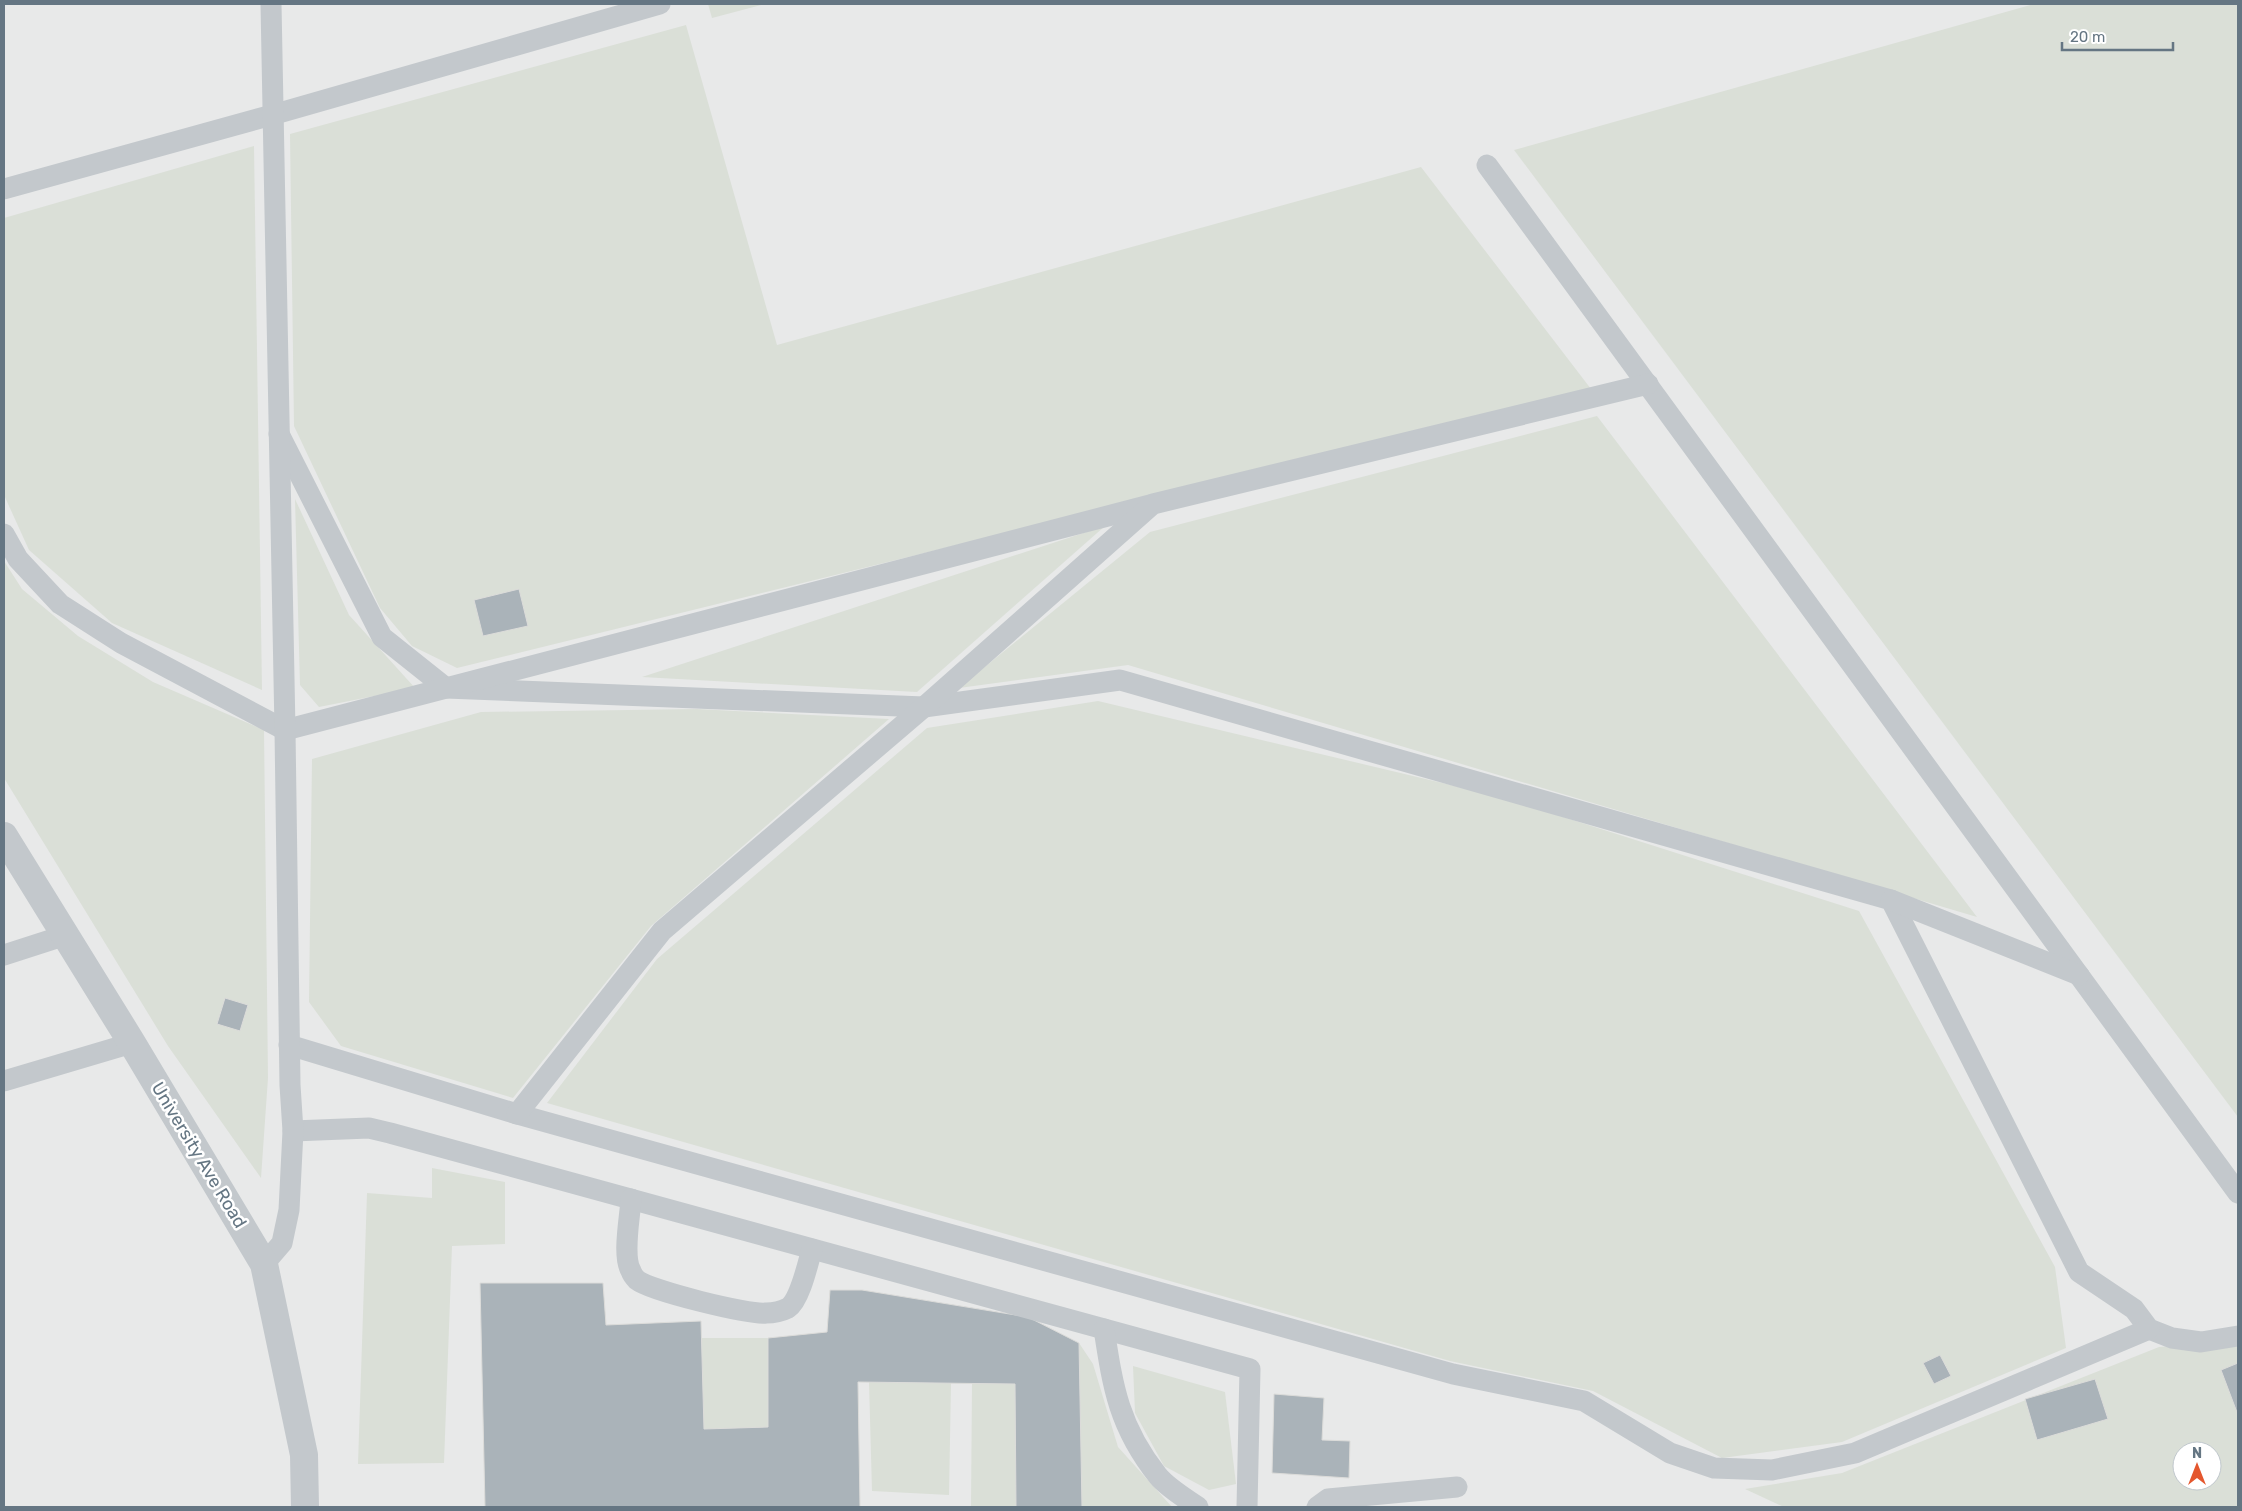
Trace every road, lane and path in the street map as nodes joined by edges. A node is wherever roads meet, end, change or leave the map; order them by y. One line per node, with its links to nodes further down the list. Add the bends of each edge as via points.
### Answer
1 (270, 4): 3 (lane)
2 (660, 4): 3 (lane)
3 (272, 115): 5 (lane); 7 (lane)
4 (1487, 165): 6 (lane)
5 (4, 189)
6 (1648, 384): 8 (lane); 17 (lane)
7 (279, 434): 10 (lane, via 382,637); 12 (lane)
8 (1153, 504): 10 (lane); 11 (lane)
9 (4, 534): 12 (lane, via 18,559 60,604 121,643)
10 (446, 688): 11 (lane); 12 (lane)
11 (924, 707): 14 (lane, via 1120,680); 23 (lane, via 662,931)
12 (285, 730): 19 (lane)
13 (4, 836): 15 (street, University Ave Road)
14 (1891, 900): 17 (lane); 30 (lane, via 2079,1272 2134,1309)
15 (66, 935): 16 (lane); 18 (street, University Ave Road)
16 (4, 955)
17 (2080, 976): 25 (lane)
18 (132, 1043): 21 (lane); 28 (street, University Ave Road)
19 (289, 1045): 23 (lane); 24 (lane)
20 (4, 1067): 21 (lane)
21 (4, 1081): 22 (lane)
22 (4, 1088)
23 (516, 1114): 30 (lane, via 1453,1374 1584,1401 1670,1454 1714,1468 1772,1470 1855,1454)
24 (293, 1131): 26 (lane, via 369,1128); 28 (lane, via 289,1210 282,1243)
25 (2238, 1193)
26 (631, 1199): 27 (lane); 27 (lane, via 629,1269 636,1280 678,1296 764,1314 780,1311 796,1300)
27 (812, 1249): 29 (lane)
28 (264, 1264): 33 (street, University Ave Road, via 304,1455)
29 (1104, 1329): 34 (lane, via 1112,1385 1134,1439 1159,1477); 35 (lane, via 1250,1369)
30 (2149, 1329): 31 (lane, via 2172,1338 2202,1342)
31 (2238, 1336)
32 (1457, 1487): 36 (lane, via 1328,1498)
33 (305, 1507)
34 (1198, 1507)
35 (1248, 1507)
36 (1317, 1507)

